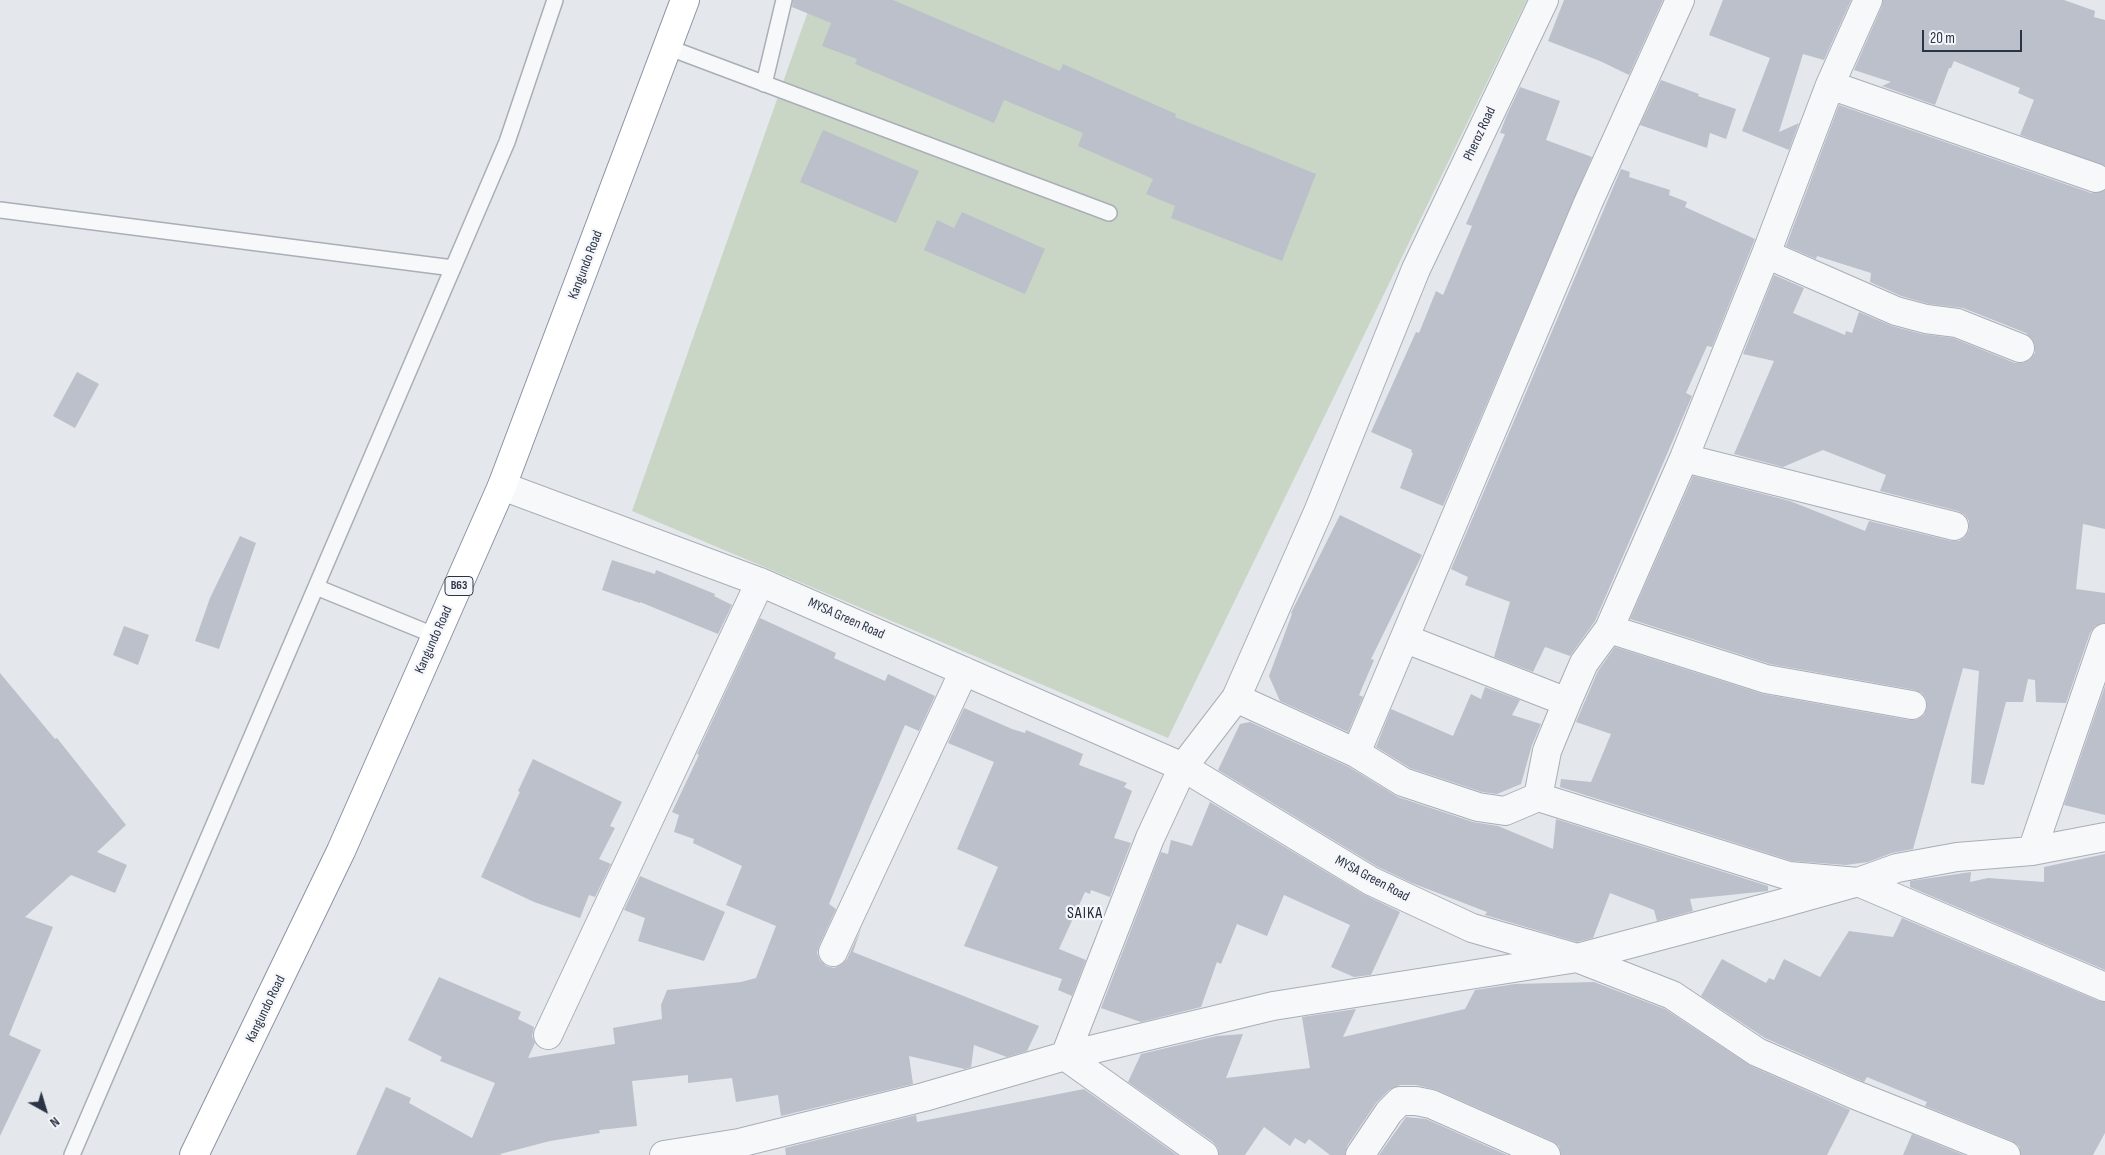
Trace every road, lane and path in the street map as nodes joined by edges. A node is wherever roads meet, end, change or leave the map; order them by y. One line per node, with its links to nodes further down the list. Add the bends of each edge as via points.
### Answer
1 (555, 0): 14 (lane, via 507,142)
2 (685, 0): 7 (highway, Kangundo Road / B63)
3 (784, 0): 8 (lane)
4 (1544, 0): 26 (street, Pheroz Road, via 1416,269 1318,512)
5 (1680, 0): 24 (street, via 1588,203)
6 (1868, 0): 9 (street)
7 (667, 47): 8 (lane); 17 (highway, Kangundo Road / B63)
8 (764, 84): 12 (lane)
9 (1830, 85): 10 (street); 13 (street)
10 (2096, 178)
11 (0, 210): 14 (lane)
12 (1109, 213)
13 (1766, 254): 15 (street, via 1896,310 1926,319 1957,323); 16 (street)
14 (453, 268): 20 (lane)
15 (2020, 348)
16 (1684, 458): 18 (street); 21 (street)
17 (502, 486): 19 (street, MYSA Green Road); 22 (highway, Kangundo Road / B63)
18 (1954, 526)
19 (760, 582): 25 (street, MYSA Green Road); 38 (street)
20 (316, 587): 22 (lane); 41 (lane)
21 (1610, 629): 27 (street, via 1584,663); 28 (street, via 1766,679)
22 (436, 636): 42 (highway, Kangundo Road / B63, via 341,851)
23 (2105, 638): 33 (street)
24 (1406, 639): 27 (street); 29 (street)
25 (964, 671): 30 (street, MYSA Green Road); 35 (street)
26 (1236, 698): 29 (street); 30 (street, Pheroz Road)
27 (1566, 702): 31 (street, via 1547,751)
28 (1912, 705)
29 (1356, 753): 31 (street, via 1403,782 1478,807 1505,810)
30 (1183, 768): 36 (street, MYSA Green Road, via 1371,881 1472,928); 39 (street, via 1150,838)
31 (1538, 797): 34 (street, via 1790,876)
32 (2105, 837): 33 (street)
33 (2032, 851): 34 (street, via 1940,860 1897,868)
34 (1858, 882): 36 (street); 37 (street)
35 (833, 952)
36 (1577, 958): 39 (street, via 1273,1006); 47 (street, MYSA Green Road, via 1672,995 1757,1052)
37 (2105, 987)
38 (548, 1035)
39 (1066, 1056): 40 (street); 44 (street)
40 (746, 1149): 43 (street)
41 (72, 1155)
42 (194, 1155)
43 (664, 1155)
44 (1204, 1155)
45 (1360, 1155): 46 (street, via 1400,1101 1416,1101 1430,1104)
46 (1546, 1155)
47 (2006, 1155)

